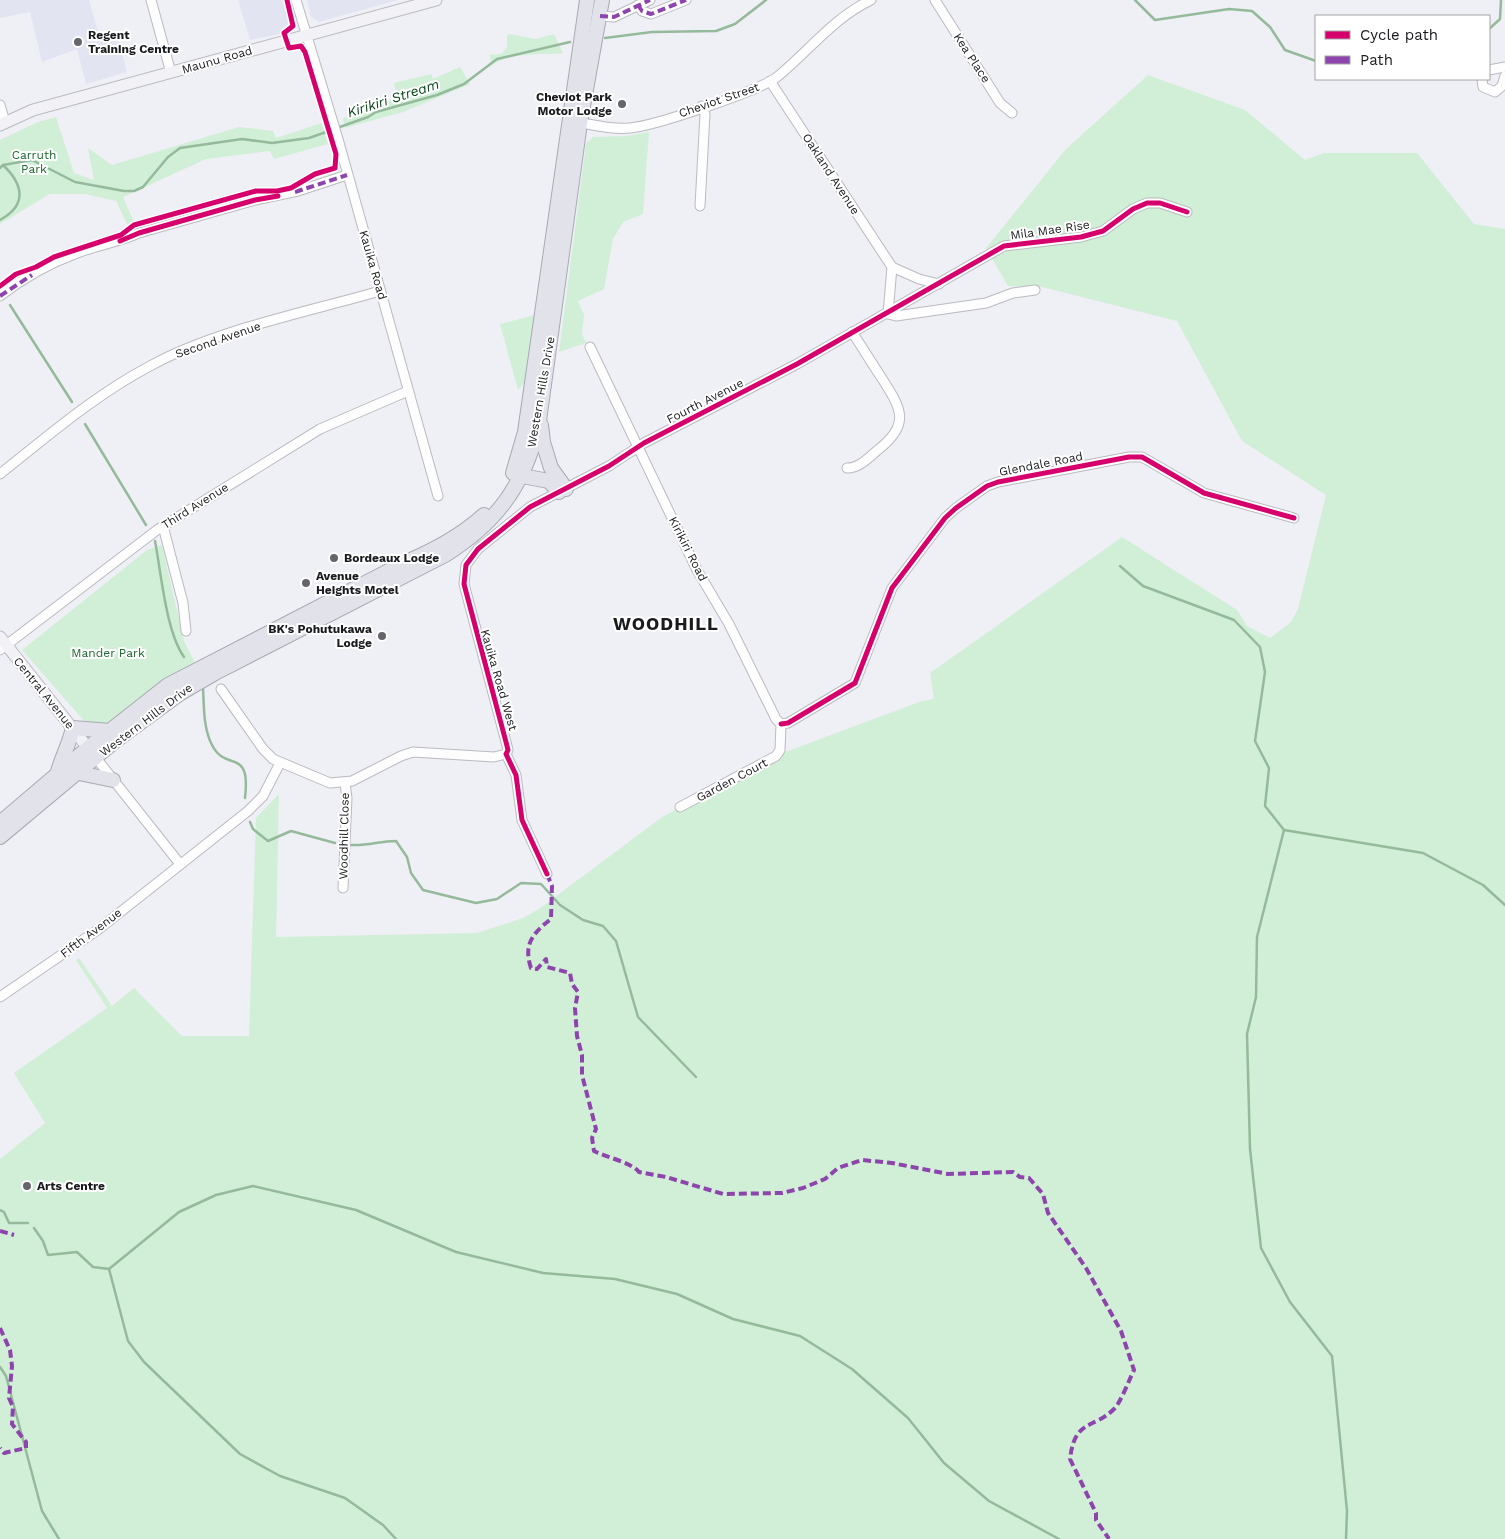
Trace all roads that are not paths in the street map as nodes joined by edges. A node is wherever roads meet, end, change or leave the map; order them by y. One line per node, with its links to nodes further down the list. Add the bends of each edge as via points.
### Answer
1 (151, 0): 15 (street)
2 (296, 0): 12 (street, Kauika Road)
3 (602, 0): 11 (highway, Western Hills Drive)
4 (650, 0): 10 (street)
5 (686, 0): 10 (street, via 652,14 642,12)
6 (871, 0): 18 (street, Cheviot Street, via 846,14)
7 (935, 0): 21 (street, Kea Place, via 1000,103)
8 (429, 1): 12 (main road, Maunu Road)
9 (587, 1): 22 (highway, Western Hills Drive)
10 (638, 5): 11 (street, via 614,17)
11 (600, 16): 22 (highway, Western Hills Drive)
12 (307, 35): 15 (main road, Maunu Road); 24 (street, Kauika Road)
13 (1505, 67): 14 (street)
14 (1490, 70)
15 (171, 73): 23 (main road, Maunu Road, via 33,110)
16 (1505, 76): 17 (street, via 1502,86 1495,92 1484,87)
17 (1482, 80)
18 (770, 81): 20 (street, Cheviot Street); 29 (street, Oakland Avenue)
19 (0, 105): 23 (street)
20 (702, 106): 22 (street, Cheviot Street, via 629,128); 25 (street, via 705,114)
21 (1012, 113)
22 (574, 122): 27 (highway, Western Hills Drive)
23 (2, 123)
24 (347, 175): 32 (street, Kauika Road); 33 (street, via 139,232 124,240 76,253 22,280)
25 (700, 206)
26 (1187, 212): 28 (street, Mila Mae Rise, via 1160,203 1147,203 1103,231 1081,237 1004,246)
27 (559, 238): 38 (highway, Western Hills Drive); 53 (highway, Western Hills Drive, via 521,450 502,494 489,509 474,524 432,551 168,685)
28 (970, 264): 30 (street, Fourth Avenue)
29 (892, 267): 30 (street); 34 (street)
30 (939, 284): 34 (street, Fourth Avenue)
31 (1035, 290): 34 (street, via 1013,293 986,303 910,316)
32 (380, 291): 37 (street, Kauika Road); 41 (street, Second Avenue, via 207,341 151,365 96,398)
33 (0, 296)
34 (888, 314): 35 (street, Fourth Avenue)
35 (852, 332): 39 (street, Fourth Avenue); 40 (street, via 896,399 900,416 897,430 886,444 859,465)
36 (590, 347): 39 (street, Kirikiri Road)
37 (408, 391): 44 (street, Kauika Road); 46 (street, Third Avenue, via 320,429)
38 (539, 417): 42 (highway, Western Hills Drive, via 533,447); 43 (highway, via 548,458)
39 (637, 449): 43 (street, Fourth Avenue); 51 (street, Kirikiri Road, via 697,570)
40 (847, 468)
41 (0, 474)
42 (522, 476): 43 (highway, via 549,481); 54 (highway, Western Hills Drive, via 487,525 457,548 195,683 115,741)
43 (562, 491): 47 (street, Fourth Avenue, via 530,507 495,534 471,557)
44 (438, 496)
45 (1294, 518): 51 (street, Glendale Road, via 1204,493 1142,457 1012,478 987,486 945,518 896,581 856,683 788,724)
46 (163, 526): 48 (street, via 183,603); 49 (street, Third Avenue)
47 (464, 572): 55 (street, Kauika Road West, via 467,602 506,742)
48 (186, 631)
49 (2, 644): 52 (main road, Central Avenue)
50 (221, 689): 56 (street, via 263,749)
51 (781, 724): 61 (street, Garden Court, via 780,750 773,758)
52 (73, 728): 53 (highway); 54 (main road, Central Avenue); 58 (highway)
53 (110, 731): 54 (highway, Western Hills Drive)
54 (92, 753): 57 (highway, Western Hills Drive); 58 (highway, Western Hills Drive); 59 (street)
55 (506, 754): 60 (street, via 494,757 413,752); 65 (street, Kauika Road West, via 516,775 522,820)
56 (280, 763): 60 (street, via 330,783); 64 (street, Fifth Avenue, via 257,803)
57 (79, 773): 59 (highway); 63 (highway, Western Hills Drive)
58 (57, 775): 62 (highway, Western Hills Drive)
59 (113, 780): 64 (street)
60 (345, 783): 66 (street, Woodhill Close)
61 (680, 807)
62 (0, 823)
63 (0, 837)
64 (180, 864): 67 (street, Fifth Avenue, via 99,929)
65 (546, 874)
66 (343, 888)
67 (0, 998)

